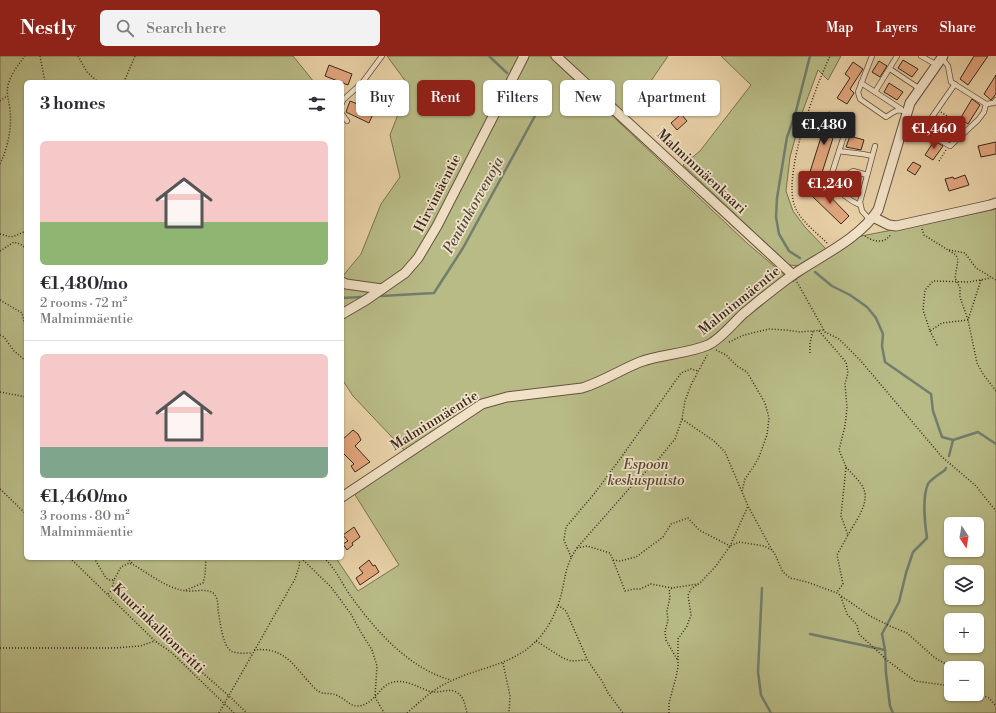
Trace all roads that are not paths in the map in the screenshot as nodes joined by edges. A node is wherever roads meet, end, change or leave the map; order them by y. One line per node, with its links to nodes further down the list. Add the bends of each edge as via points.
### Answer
1 (382, 56): 13 (lane, via 362,83)
2 (524, 56): 31 (street, Hirvimäentie, via 418,258 404,273)
3 (556, 56): 29 (street, Malminmäenkaari)
4 (872, 56): 9 (lane)
5 (897, 56): 8 (lane)
6 (921, 56): 7 (lane)
7 (940, 60): 10 (lane, via 948,66 951,82); 11 (street, Malminmäentie)
8 (890, 69): 11 (lane); 12 (lane)
9 (861, 83): 12 (lane); 16 (lane, via 858,92 863,102 886,117 896,111)
10 (955, 84): 15 (lane); 20 (lane)
11 (920, 89): 16 (street, Malminmäentie)
12 (875, 92): 16 (lane)
13 (344, 99)
14 (996, 100): 15 (lane, via 994,103)
15 (986, 104): 20 (lane, via 978,120 950,146)
16 (904, 114): 20 (lane); 28 (street, Malminmäentie, via 878,210)
17 (850, 117): 22 (lane)
18 (344, 118): 19 (lane)
19 (346, 121)
20 (923, 130)
21 (875, 146): 23 (lane)
22 (839, 151): 23 (lane); 25 (lane, via 832,172)
23 (872, 156): 24 (lane)
24 (867, 174): 25 (lane, via 853,171); 27 (lane)
25 (832, 182): 27 (lane, via 852,202)
26 (996, 203): 28 (street, via 896,226)
27 (860, 205): 28 (lane, via 862,211)
28 (872, 219): 29 (street, Malminmäentie, via 851,238)
29 (793, 275): 33 (street, Malminmäentie, via 743,314 716,346 640,362 582,388 507,397 482,404)
30 (344, 283): 31 (street)
31 (382, 289): 32 (street, Hirvimäentie)
32 (344, 313)
33 (344, 496)

